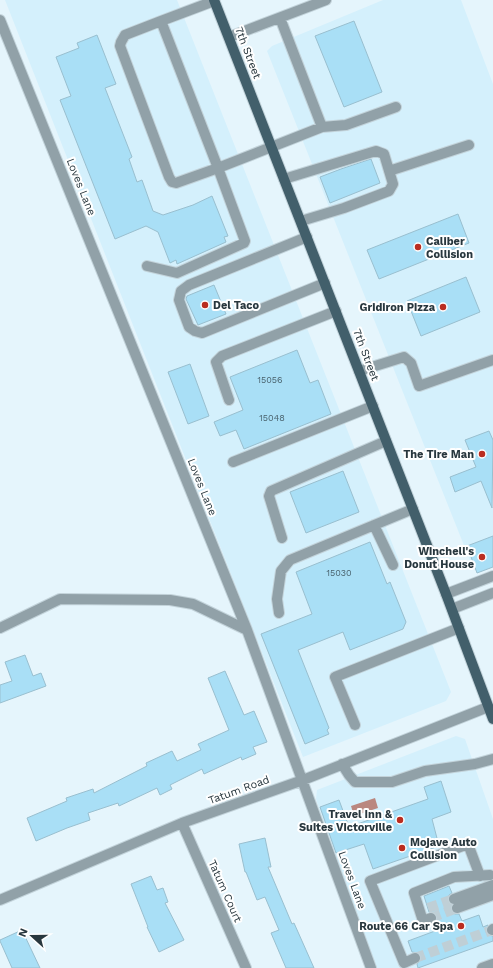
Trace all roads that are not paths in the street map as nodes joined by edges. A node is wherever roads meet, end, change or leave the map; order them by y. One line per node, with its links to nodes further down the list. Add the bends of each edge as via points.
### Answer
1 (214, 0): 5 (street); 6 (main road, 7th Street)
2 (326, 0): 3 (street)
3 (280, 18): 6 (street); 8 (street)
4 (0, 20): 36 (street, Loves Lane)
5 (161, 21): 11 (street); 11 (street, via 125,35 120,46 169,177 176,183)
6 (229, 37): 10 (main road, 7th Street)
7 (396, 106): 8 (street, via 346,125)
8 (322, 127): 10 (street)
9 (470, 145): 12 (street)
10 (272, 146): 11 (street); 13 (main road, 7th Street)
11 (218, 168): 16 (street, via 244,243 176,273)
12 (390, 171): 13 (street, via 384,154 376,151); 14 (street, via 393,184 389,191)
13 (284, 179): 14 (main road, 7th Street)
14 (301, 221): 15 (main road, 7th Street)
15 (307, 237): 17 (main road, 7th Street); 17 (street, via 189,285 181,291 178,300 189,327 202,333)
16 (147, 266)
17 (325, 284): 18 (main road, 7th Street)
18 (336, 311): 20 (main road, 7th Street); 21 (street, via 222,356 216,362)
19 (493, 360): 20 (street, via 419,386 411,363 404,357)
20 (359, 371): 22 (main road, 7th Street)
21 (229, 400)
22 (373, 406): 23 (main road, 7th Street); 24 (street)
23 (386, 440): 25 (main road, 7th Street); 27 (street, via 271,491 268,496)
24 (233, 462)
25 (413, 509): 26 (street); 30 (main road, 7th Street)
26 (374, 525): 28 (street); 33 (street, via 290,560 281,570 277,599)
27 (282, 538)
28 (393, 565)
29 (493, 576): 30 (street)
30 (446, 594): 32 (main road, 7th Street)
31 (493, 594): 32 (street)
32 (452, 609): 35 (main road, 7th Street)
33 (279, 612)
34 (0, 628): 36 (street, via 60,599 170,600 193,604)
35 (459, 628): 37 (main road, 7th Street); 39 (street, via 335,678)
36 (247, 630): 42 (street, Loves Lane)
37 (488, 707): 38 (main road, 7th Street); 41 (street, Tatum Road)
38 (493, 719)
39 (355, 725)
40 (493, 759): 41 (street, via 425,771 392,782 355,782)
41 (342, 764): 42 (street, Tatum Road)
42 (303, 780): 43 (street, Tatum Road); 51 (street, Loves Lane)
43 (182, 823): 46 (street, Tatum Road); 50 (street, Tatum Court)
44 (490, 879): 45 (street, via 456,904); 47 (street, via 454,877 414,893 424,909 424,921); 48 (street, via 468,844 370,881 404,963)
45 (493, 895)
46 (0, 900)
47 (431, 918)
48 (415, 958)
49 (493, 964): 52 (street)
50 (246, 968)
51 (372, 968)
52 (482, 968)

